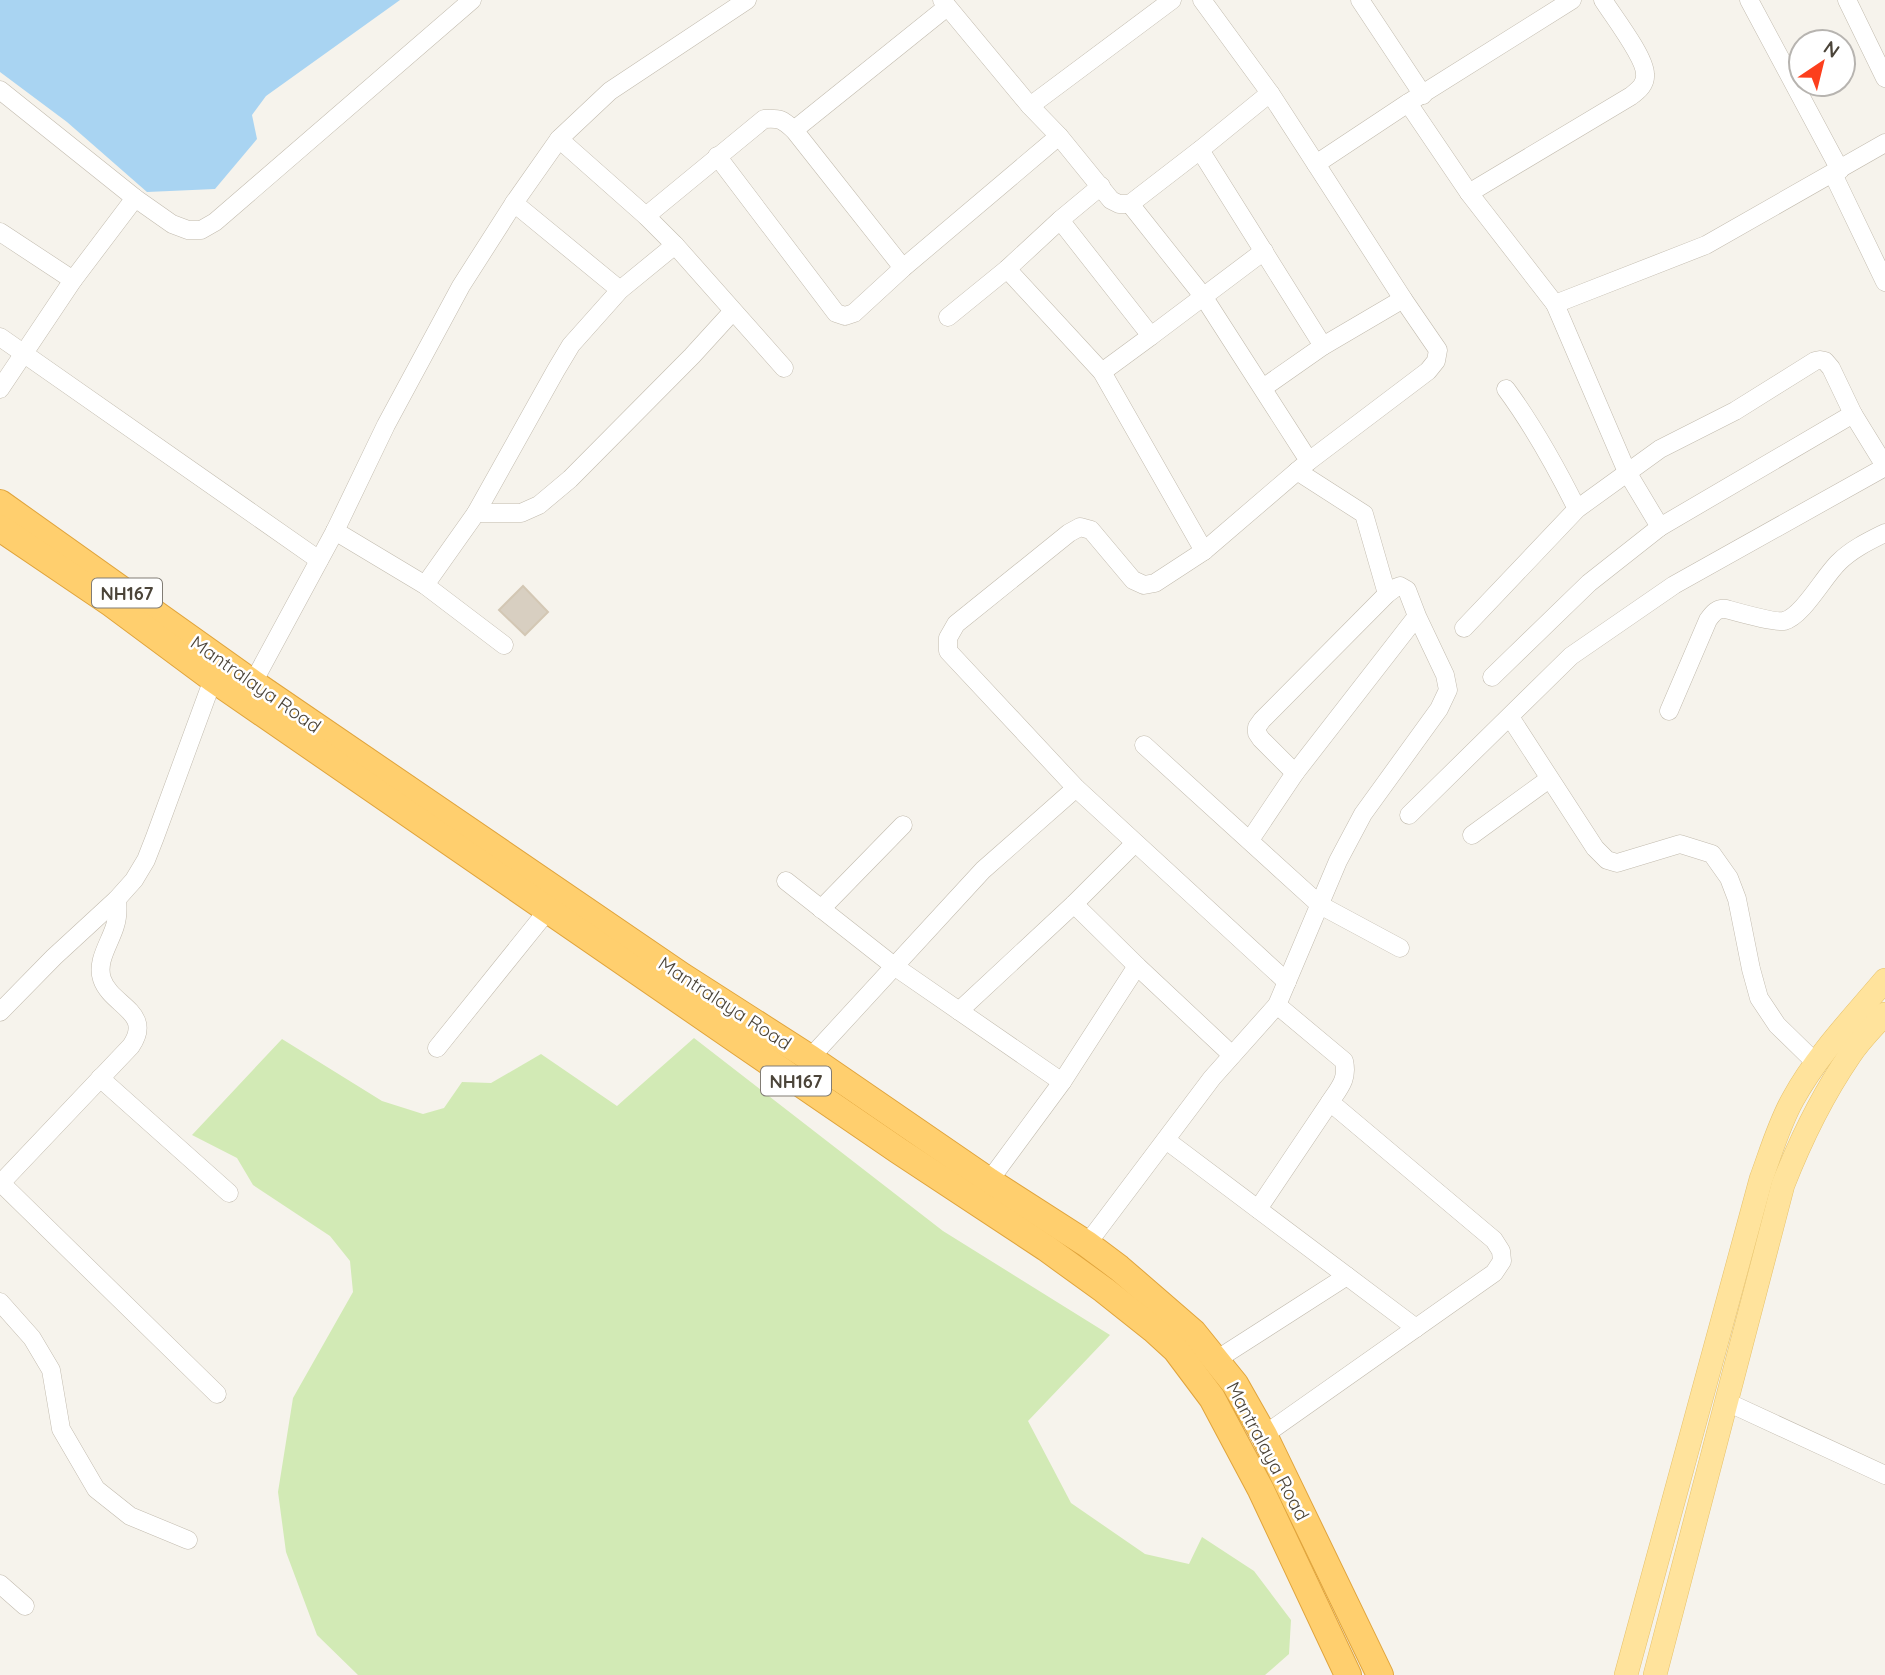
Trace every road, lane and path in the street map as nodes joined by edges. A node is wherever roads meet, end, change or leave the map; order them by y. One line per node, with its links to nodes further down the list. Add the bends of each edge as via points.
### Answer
1 (472, 0): 26 (street, via 215,222 201,230 188,230)
2 (747, 0): 18 (street, via 610,91)
3 (1172, 0): 15 (street)
4 (1202, 0): 13 (street)
5 (1360, 0): 14 (street)
6 (1572, 0): 14 (street)
7 (1603, 0): 25 (street, via 1643,63 1646,76 1641,88)
8 (1749, 0): 23 (street)
9 (1847, 0): 11 (street)
10 (944, 4): 15 (street); 16 (street)
11 (1883, 71)
12 (0, 90): 26 (street)
13 (1270, 93): 20 (street); 22 (street)
14 (1415, 99): 22 (street); 25 (street)
15 (1030, 106): 17 (street)
16 (794, 130): 21 (street, via 778,118 764,119); 34 (street)
17 (1059, 136): 24 (street); 34 (street)
18 (559, 139): 27 (street); 29 (street)
19 (1885, 143): 23 (street)
20 (1200, 150): 28 (street); 33 (street)
21 (717, 156): 29 (street); 34 (street, via 836,313 854,313)
22 (1316, 164): 40 (street)
23 (1836, 172): 37 (street); 41 (street, via 1706,245)
24 (1101, 187): 28 (street, via 1111,200); 30 (street)
25 (1469, 193): 41 (street)
26 (135, 198): 36 (street)
27 (514, 203): 38 (street); 62 (street, via 455,298)
28 (1130, 204): 39 (street)
29 (646, 216): 32 (street)
30 (1060, 220): 35 (street); 44 (street)
31 (0, 232): 36 (street)
32 (675, 245): 38 (street); 42 (street)
33 (1264, 251): 39 (street); 46 (street)
34 (903, 268)
35 (1007, 270): 43 (street); 49 (street)
36 (73, 280): 47 (street)
37 (1885, 282)
38 (620, 290): 59 (street, via 571,345)
39 (1203, 296): 44 (street); 50 (street)
40 (1403, 299): 46 (street); 54 (street, via 1438,350 1436,361)
41 (1555, 304): 56 (street)
42 (733, 311): 48 (street); 59 (street, via 570,479 539,505 521,513)
43 (948, 317)
44 (1151, 336): 49 (street)
45 (0, 337): 47 (street)
46 (1323, 346): 50 (street)
47 (24, 354): 52 (street); 65 (street)
48 (785, 368)
49 (1102, 372): 64 (street)
50 (1263, 388): 54 (street)
51 (1506, 388): 58 (street, via 1549,453)
52 (0, 389)
53 (1853, 414): 55 (street); 56 (street, via 1829,364 1815,361); 60 (street)
54 (1303, 466): 64 (street); 67 (street, via 1364,514)
55 (1885, 467): 75 (street, via 1674,585 1571,656)
56 (1627, 472): 58 (street); 60 (street)
57 (0, 503): 73 (highway, Mantralaya Road / NH167)
58 (1577, 509): 69 (street)
59 (476, 513): 66 (street)
60 (1660, 527): 71 (street, via 1589,583)
61 (0, 528): 72 (highway, NH167)
62 (335, 531): 65 (street); 66 (street)
63 (1885, 533): 74 (street, via 1839,562 1787,620 1778,622 1720,608 1714,612)
64 (1204, 551): 79 (street, via 1155,583 1144,584 1133,580 1091,530 1080,527 956,624 948,638 948,651)
65 (319, 560): 73 (street)
66 (425, 585): 70 (street)
67 (1387, 594): 68 (street, via 1400,586 1407,590); 77 (street, via 1256,727 1261,739)
68 (1417, 617): 77 (street); 88 (street, via 1448,690 1440,709 1363,814)
69 (1464, 628)
70 (504, 645)
71 (1492, 677)
72 (213, 679): 73 (highway, NH167); 86 (street, via 146,860)
73 (249, 692): 90 (highway, NH167); 102 (highway, Mantralaya Road / NH167)
74 (1669, 711)
75 (1510, 718): 78 (street); 80 (street)
76 (1144, 745): 83 (street)
77 (1295, 773): 83 (street)
78 (1549, 779): 82 (street); 103 (street, via 1607,860 1617,863 1681,844 1712,854 1737,899 1759,998)
79 (1076, 788): 84 (street); 92 (street, via 983,870)
80 (1409, 815)
81 (903, 825): 89 (street)
82 (1472, 835)
83 (1250, 840): 88 (street)
84 (1135, 843): 87 (street); 95 (street)
85 (786, 881): 89 (street)
86 (117, 899): 98 (street); 104 (street, via 116,925 100,972 103,983 134,1016 139,1035)
87 (1074, 904): 93 (street); 97 (street)
88 (1320, 905): 91 (street); 95 (street)
89 (821, 909): 92 (street)
90 (548, 910): 100 (street); 124 (highway, NH167, via 1046,1248 1176,1350 1212,1398 1261,1490)
91 (1400, 948)
92 (894, 966): 97 (street); 102 (street)
93 (1137, 966): 101 (street); 105 (street)
94 (1885, 980): 103 (main road)
95 (1287, 982): 96 (street)
96 (1277, 1005): 101 (street); 106 (street, via 1344,1060 1346,1072)
97 (960, 1011): 105 (street)
98 (0, 1012)
99 (1885, 1014): 118 (main road, via 1851,1053 1798,1147 1783,1185)
100 (437, 1048)
101 (1232, 1055): 107 (street)
102 (810, 1058): 108 (highway, Mantralaya Road / NH167)
103 (1815, 1063): 126 (main road, via 1781,1124 1761,1179)
104 (100, 1079): 109 (street); 110 (street)
105 (1062, 1082): 108 (street)
106 (1330, 1102): 111 (street); 115 (street, via 1494,1240 1501,1251 1502,1261 1494,1273)
107 (1166, 1140): 111 (street); 112 (street)
108 (989, 1181): 112 (highway, Mantralaya Road / NH167)
109 (0, 1184): 117 (street)
110 (229, 1194)
111 (1258, 1209): 113 (street)
112 (1087, 1244): 116 (highway, Mantralaya Road / NH167, via 1193,1332)
113 (1347, 1276): 115 (street); 116 (street)
114 (0, 1302): 121 (street, via 32,1338 51,1370 61,1429 96,1489 130,1516)
115 (1416, 1328): 119 (street)
116 (1216, 1360): 119 (highway, Mantralaya Road / NH167)
117 (217, 1394)
118 (1727, 1402): 120 (street); 127 (main road)
119 (1264, 1435): 125 (highway, Mantralaya Road / NH167)
120 (1885, 1475)
121 (188, 1540)
122 (0, 1584): 123 (street)
123 (25, 1606)
124 (1349, 1675)
125 (1380, 1675)
126 (1626, 1675)
127 (1655, 1675)

